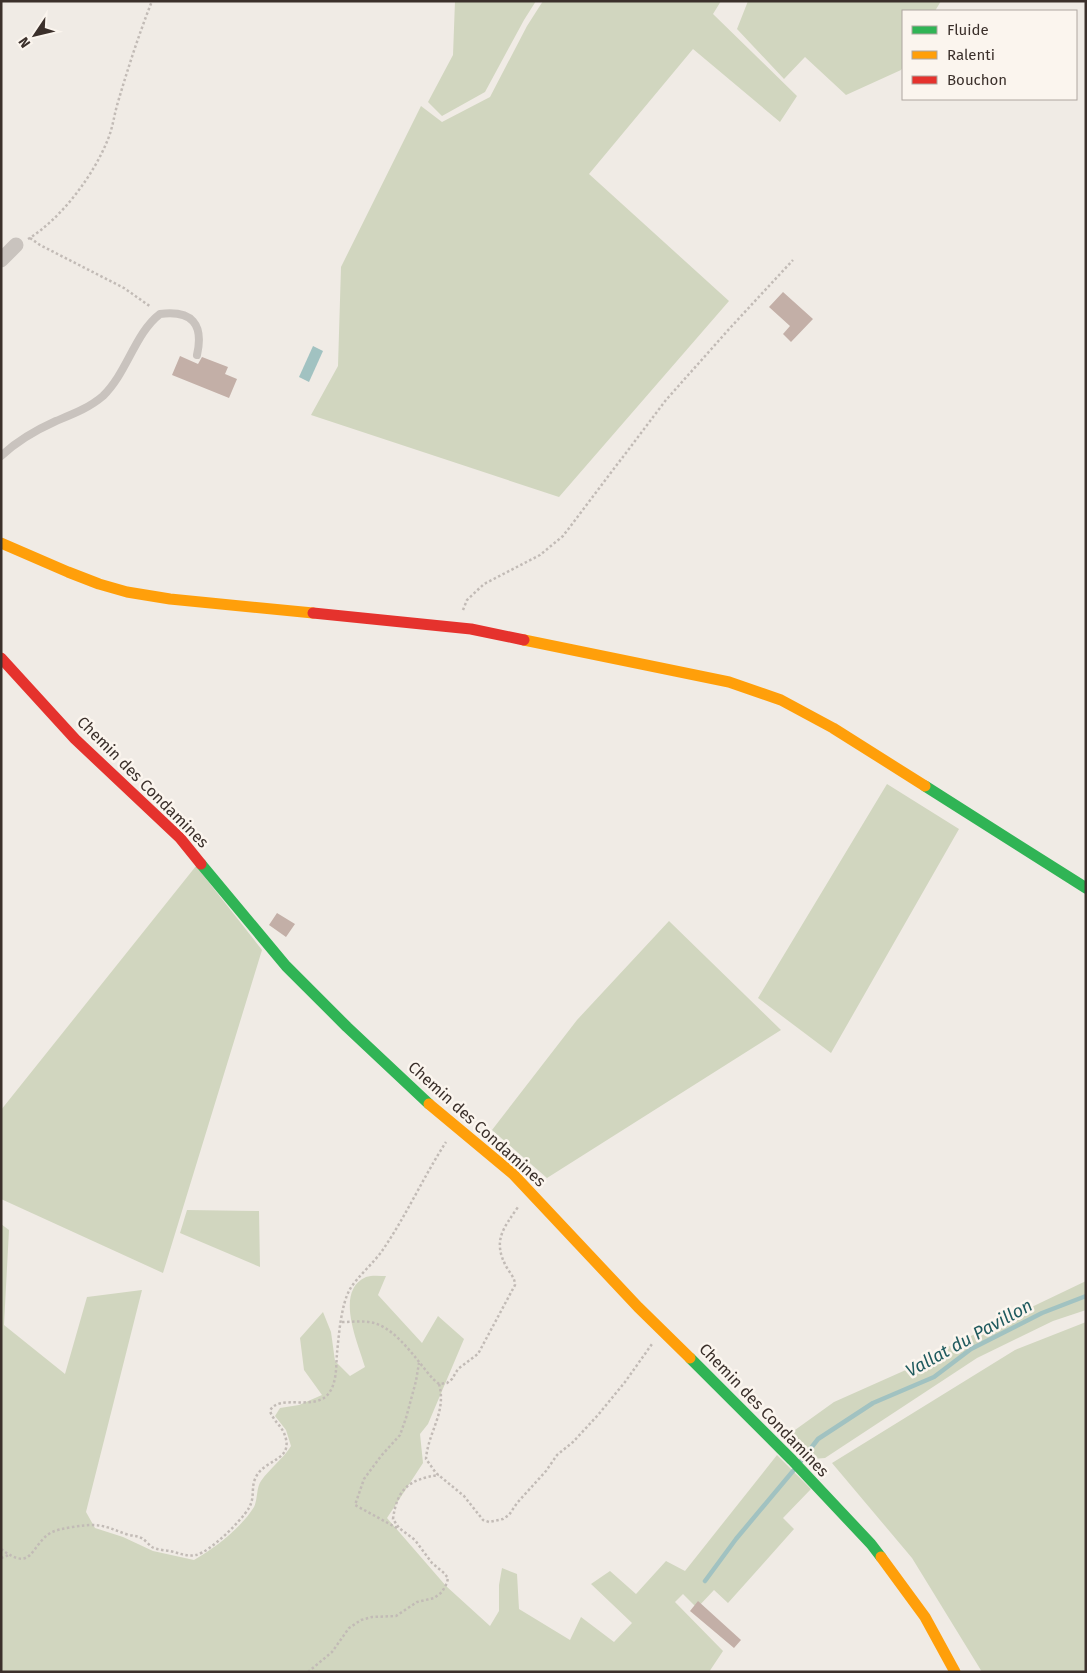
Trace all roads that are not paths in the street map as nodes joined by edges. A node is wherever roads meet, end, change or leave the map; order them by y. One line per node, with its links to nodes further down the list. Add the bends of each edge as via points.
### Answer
1 (16, 246): 2 (street)
2 (1, 260)
3 (197, 355): 4 (lane, via 200,335 194,322 176,314 160,314 142,336 120,376 102,397 31,434)
4 (1, 456)
5 (1, 543): 7 (street, via 68,572 127,592 471,629 729,682 781,700 833,728)
6 (1, 658): 8 (street, Chemin des Condamines, via 75,739 180,838 293,973 417,1094 487,1151 529,1191 638,1307 792,1460 870,1544 925,1617)
7 (1086, 888)
8 (955, 1672)

